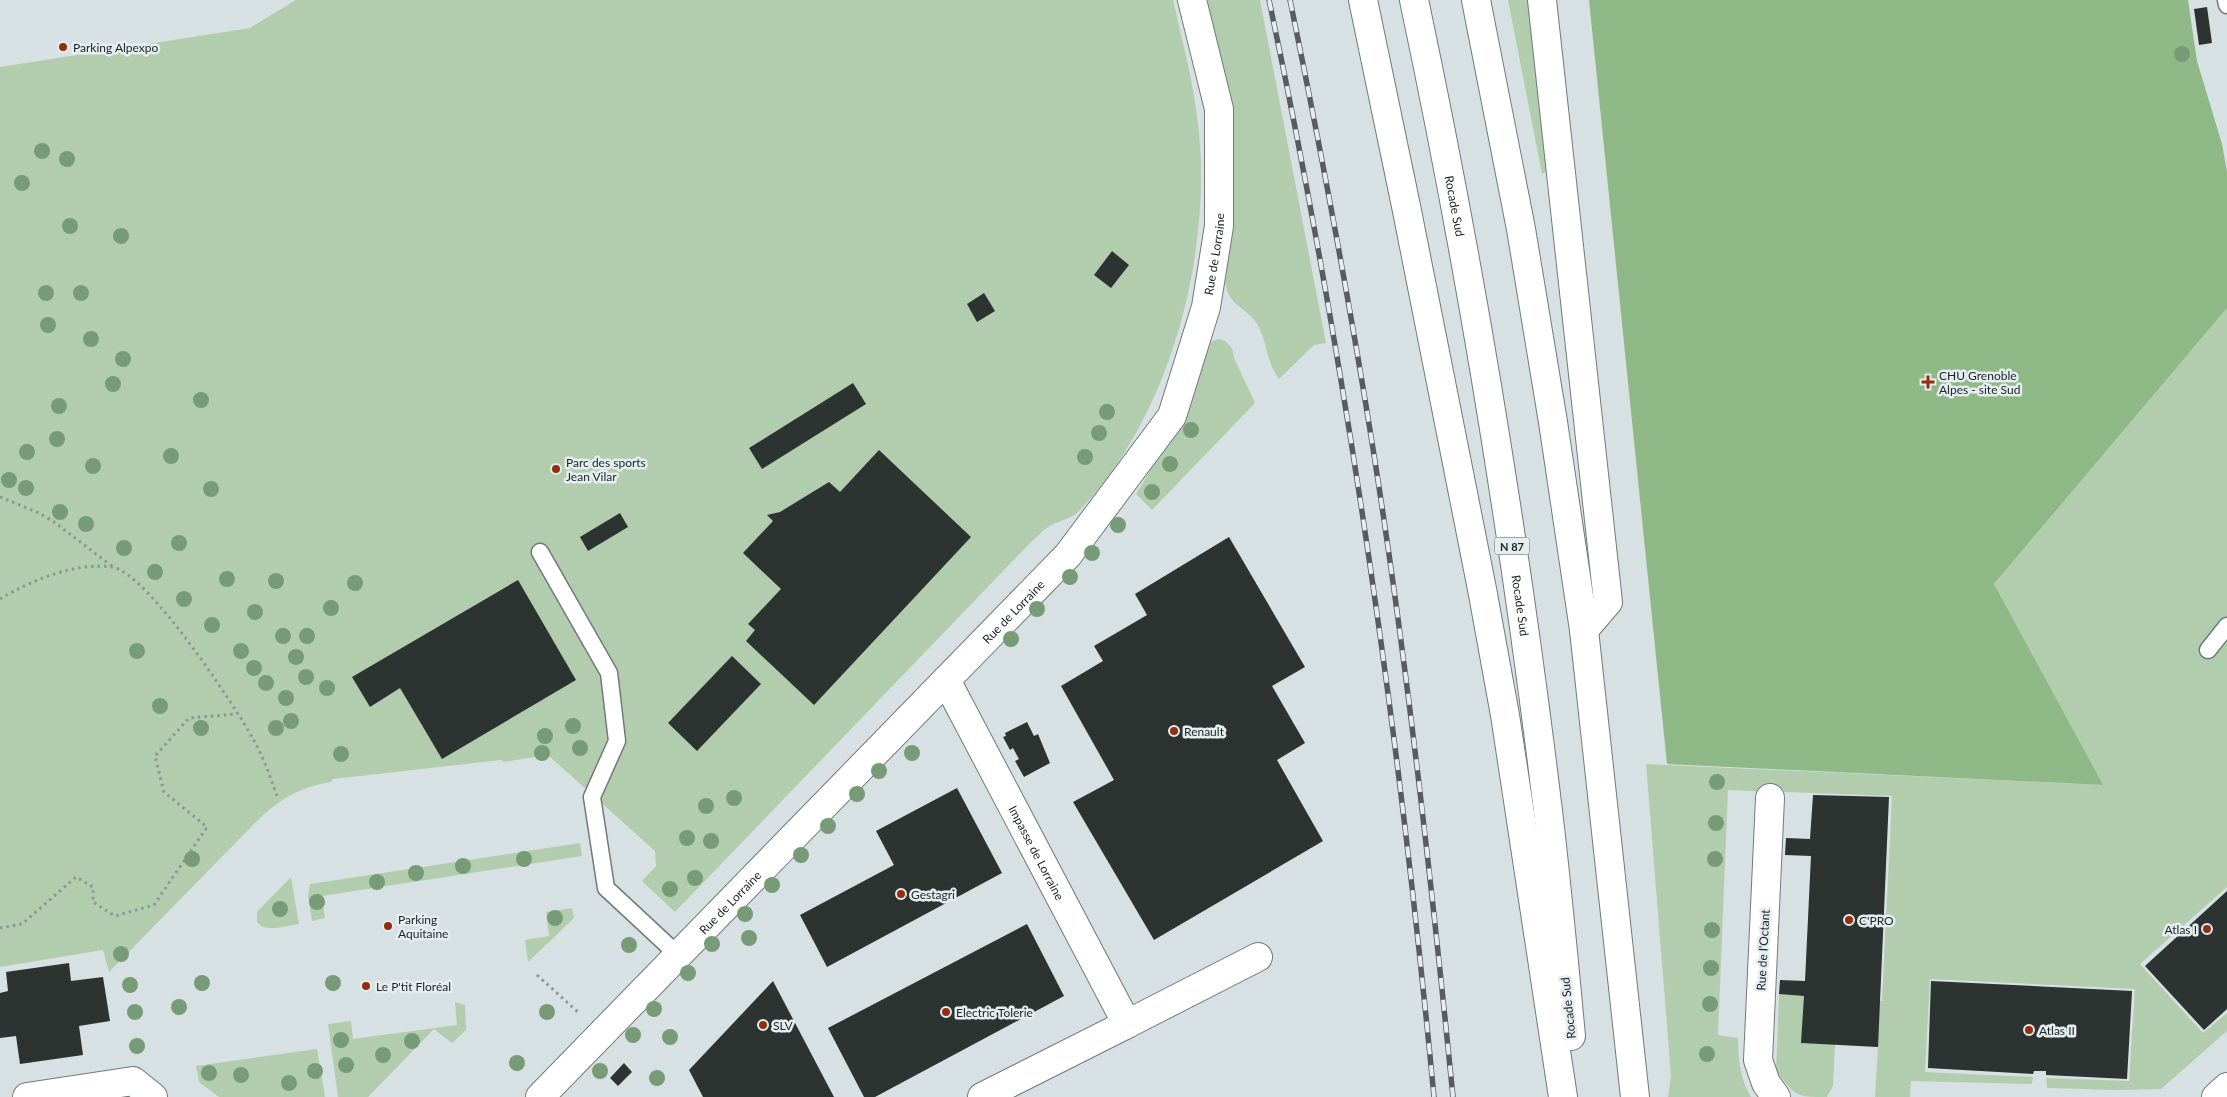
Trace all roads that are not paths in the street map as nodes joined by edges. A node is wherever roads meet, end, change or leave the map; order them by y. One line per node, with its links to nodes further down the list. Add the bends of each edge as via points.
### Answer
1 (1192, 0): 12 (main road, Rue de Lorraine, via 1219,109 1219,226 1206,307 1172,416 1068,555)
2 (1363, 0): 22 (main road, via 1505,715)
3 (1414, 0): 23 (main road, Rocade Sud / N 87, via 1480,344 1522,609 1548,813)
4 (1476, 0): 10 (main road, via 1521,229)
5 (1542, 0): 10 (main road, via 1608,602)
6 (2226, 0): 7 (lane)
7 (2227, 5)
8 (540, 552): 14 (lane, via 609,673 617,741 592,797 606,888)
9 (2227, 626): 11 (lane)
10 (1584, 630): 24 (main road)
11 (2208, 650)
12 (946, 680): 14 (main road, Rue de Lorraine); 16 (main road, Impasse de Lorraine)
13 (1770, 798): 25 (main road, Rue de l'Octant, via 1758,1060 1766,1083)
14 (678, 955): 20 (main road, Rue de Lorraine)
15 (1258, 957): 16 (main road)
16 (1127, 1024): 21 (main road)
17 (2227, 1087): 26 (main road)
18 (27, 1097): 19 (main road, via 133,1081)
19 (153, 1097)
20 (540, 1097)
21 (982, 1097)
22 (1563, 1097)
23 (1578, 1097)
24 (1635, 1097)
25 (1776, 1097)
26 (2216, 1097)

